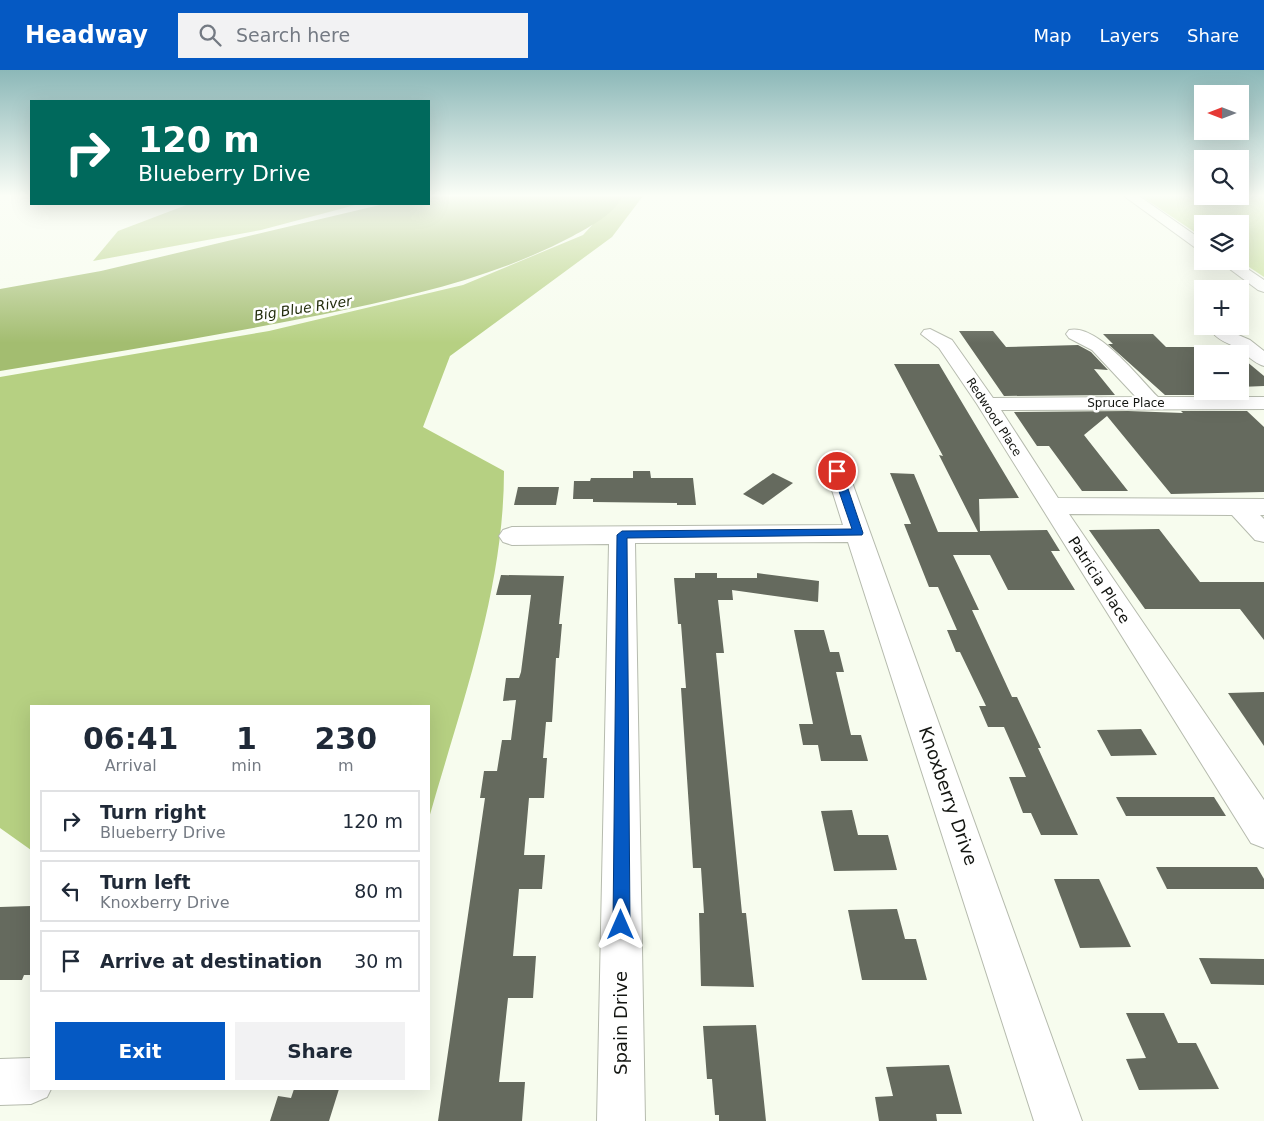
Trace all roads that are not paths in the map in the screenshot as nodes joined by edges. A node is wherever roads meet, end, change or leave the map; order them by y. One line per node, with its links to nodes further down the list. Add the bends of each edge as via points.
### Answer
1 (1239, 270): 2 (street)
2 (1264, 287)
3 (930, 334): 9 (street, Redwood Place, via 946,344)
4 (1075, 334): 7 (street, via 1098,346)
5 (1226, 335): 6 (street)
6 (1264, 360)
7 (1152, 403): 8 (street, Spruce Place); 9 (street, Spruce Place)
8 (1264, 403)
9 (987, 404): 11 (street, Redwood Place)
10 (837, 471): 14 (street, Knoxberry Drive)
11 (1051, 506): 12 (street); 18 (street, Patricia Place)
12 (1239, 507): 13 (street); 15 (street)
13 (1264, 507)
14 (858, 533): 16 (street); 22 (street, Knoxberry Drive)
15 (1264, 534)
16 (622, 535): 17 (street); 21 (street, Spain Drive)
17 (512, 536)
18 (1263, 829)
19 (30, 1081): 20 (street)
20 (0, 1082)
21 (621, 1121)
22 (1058, 1121)

